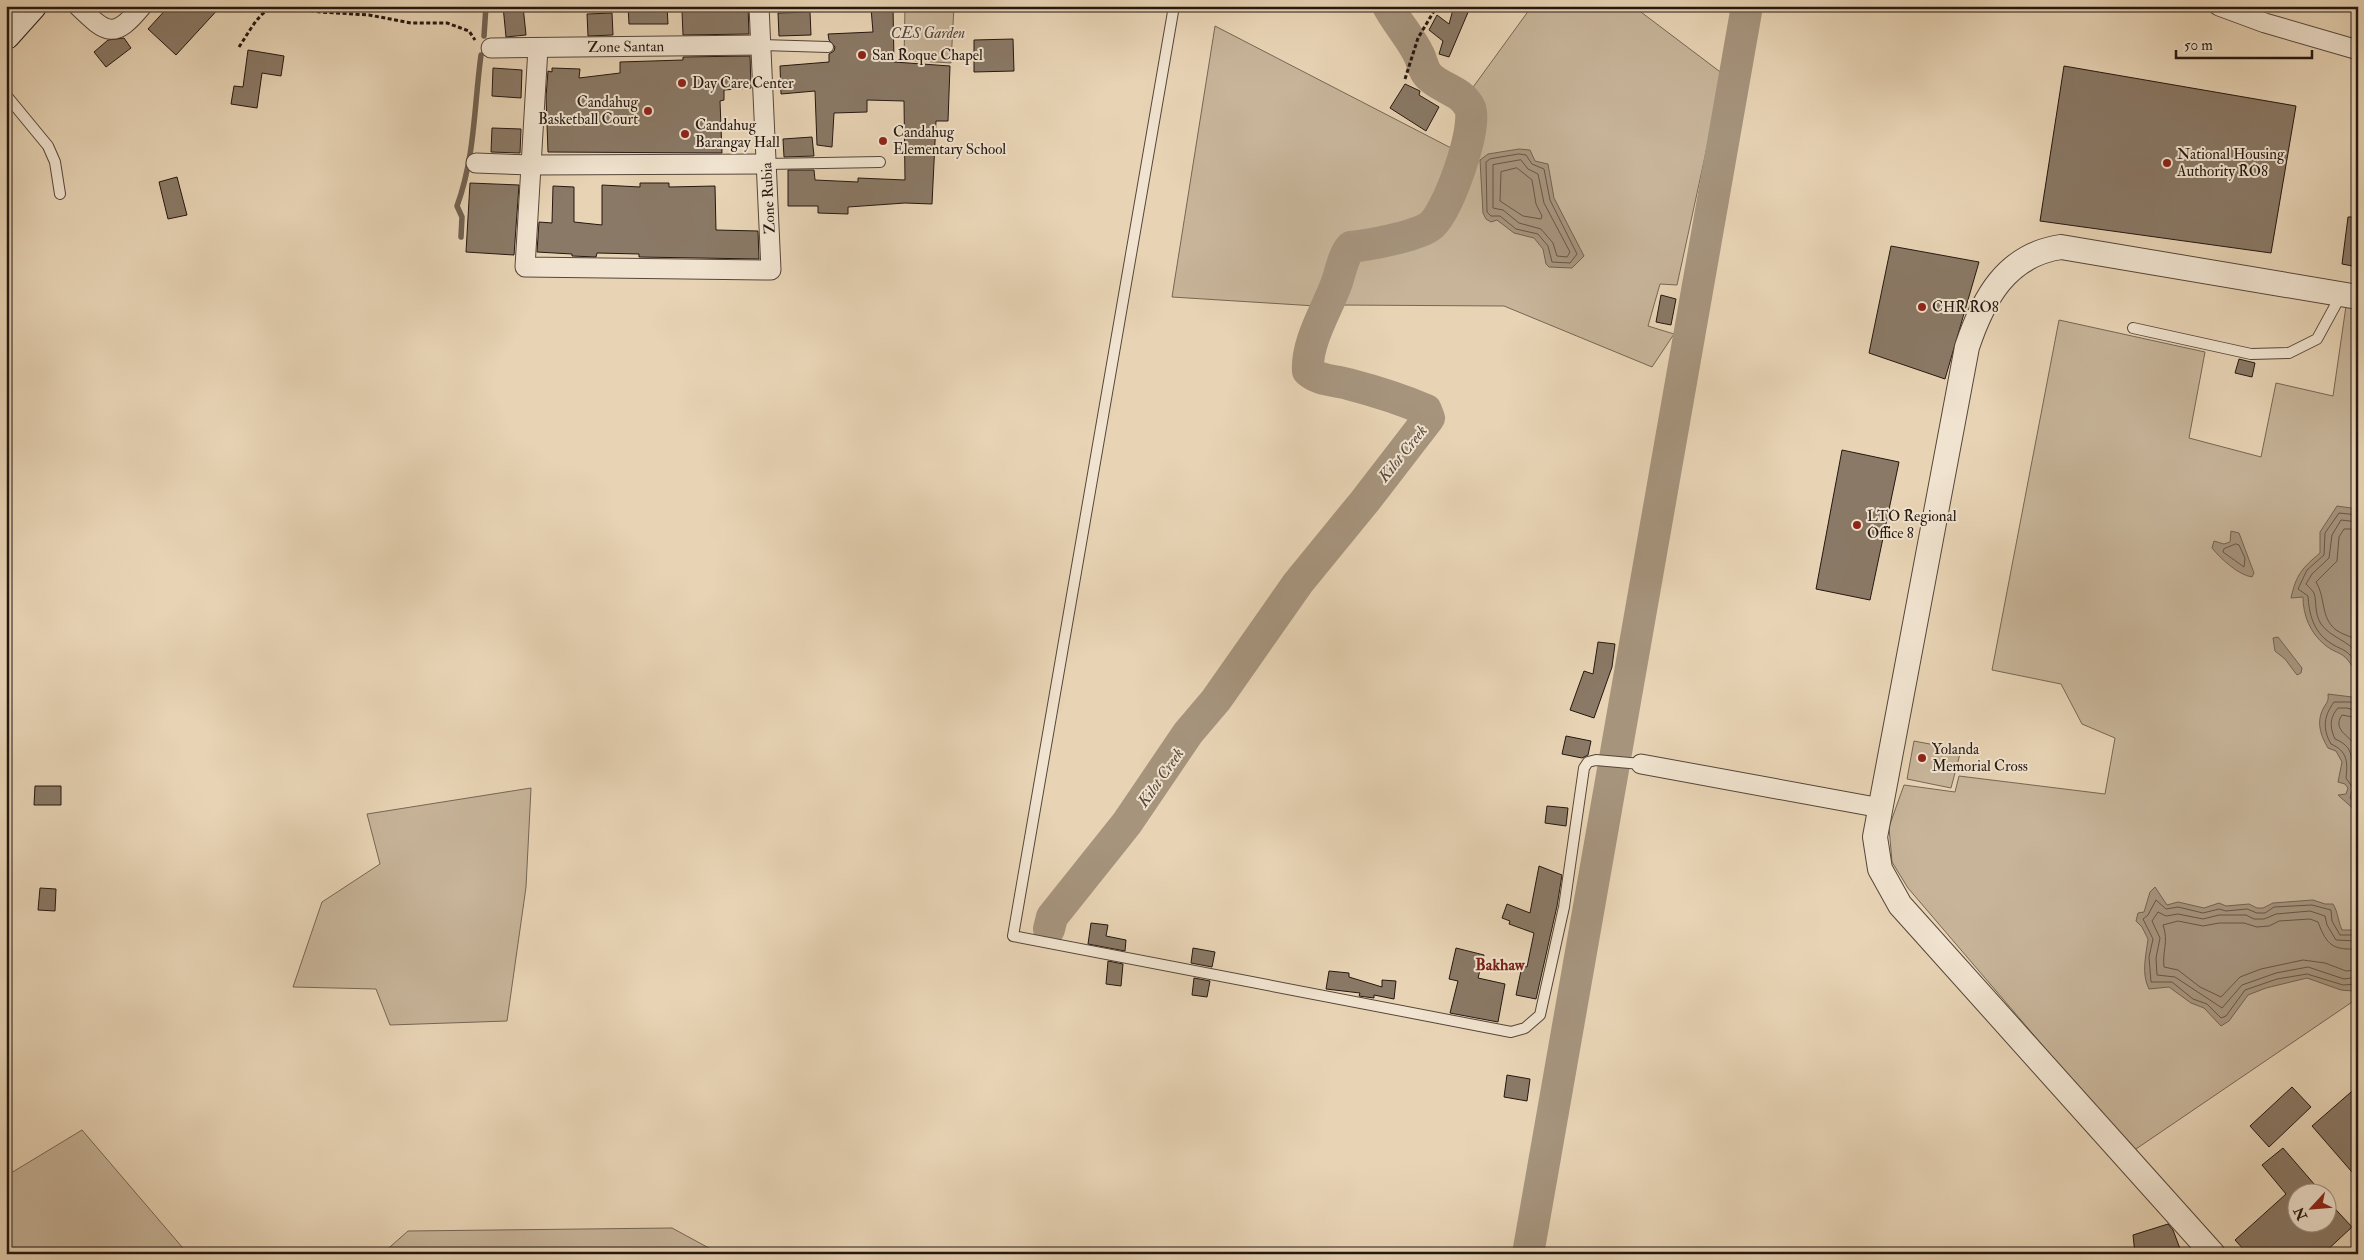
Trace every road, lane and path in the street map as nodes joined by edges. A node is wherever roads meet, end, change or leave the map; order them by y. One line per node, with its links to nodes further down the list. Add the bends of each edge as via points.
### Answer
1 (32, 6): 8 (main road)
2 (78, 6): 3 (street, via 100,27 114,30 129,22)
3 (142, 6)
4 (759, 6): 9 (street, Zone Rubia)
5 (1174, 6): 24 (lane, via 1013,936 1510,1032 1525,1028 1540,1015 1564,907 1584,768 1588,762 1596,760)
6 (1437, 6): 15 (path, via 1418,38)
7 (2219, 6): 14 (street)
8 (6, 35)
9 (761, 45): 11 (lane); 13 (street, Zone Santan); 19 (street, Zone Rubia)
10 (239, 47): 12 (path, via 263,14 276,6 369,15 411,23 447,23 469,30 478,43)
11 (828, 47)
12 (491, 48): 13 (street, Zone Santan)
13 (538, 48): 20 (street)
14 (2358, 50)
15 (1405, 79)
16 (6, 95): 21 (lane, via 48,146)
17 (476, 162): 20 (street)
18 (880, 162): 19 (lane)
19 (766, 164): 20 (street); 20 (street, Zone Rubia, via 771,270 525,267)
20 (532, 165)
21 (60, 194)
22 (2350, 296): 23 (lane, via 2317,339 2289,353 2251,354); 25 (street, via 2061,247 2032,256 2001,279 1977,319 1967,347)
23 (2132, 328)
24 (1641, 764): 25 (street)
25 (1881, 808): 26 (street, via 1876,855 1888,886 1900,905)
26 (2213, 1254)

